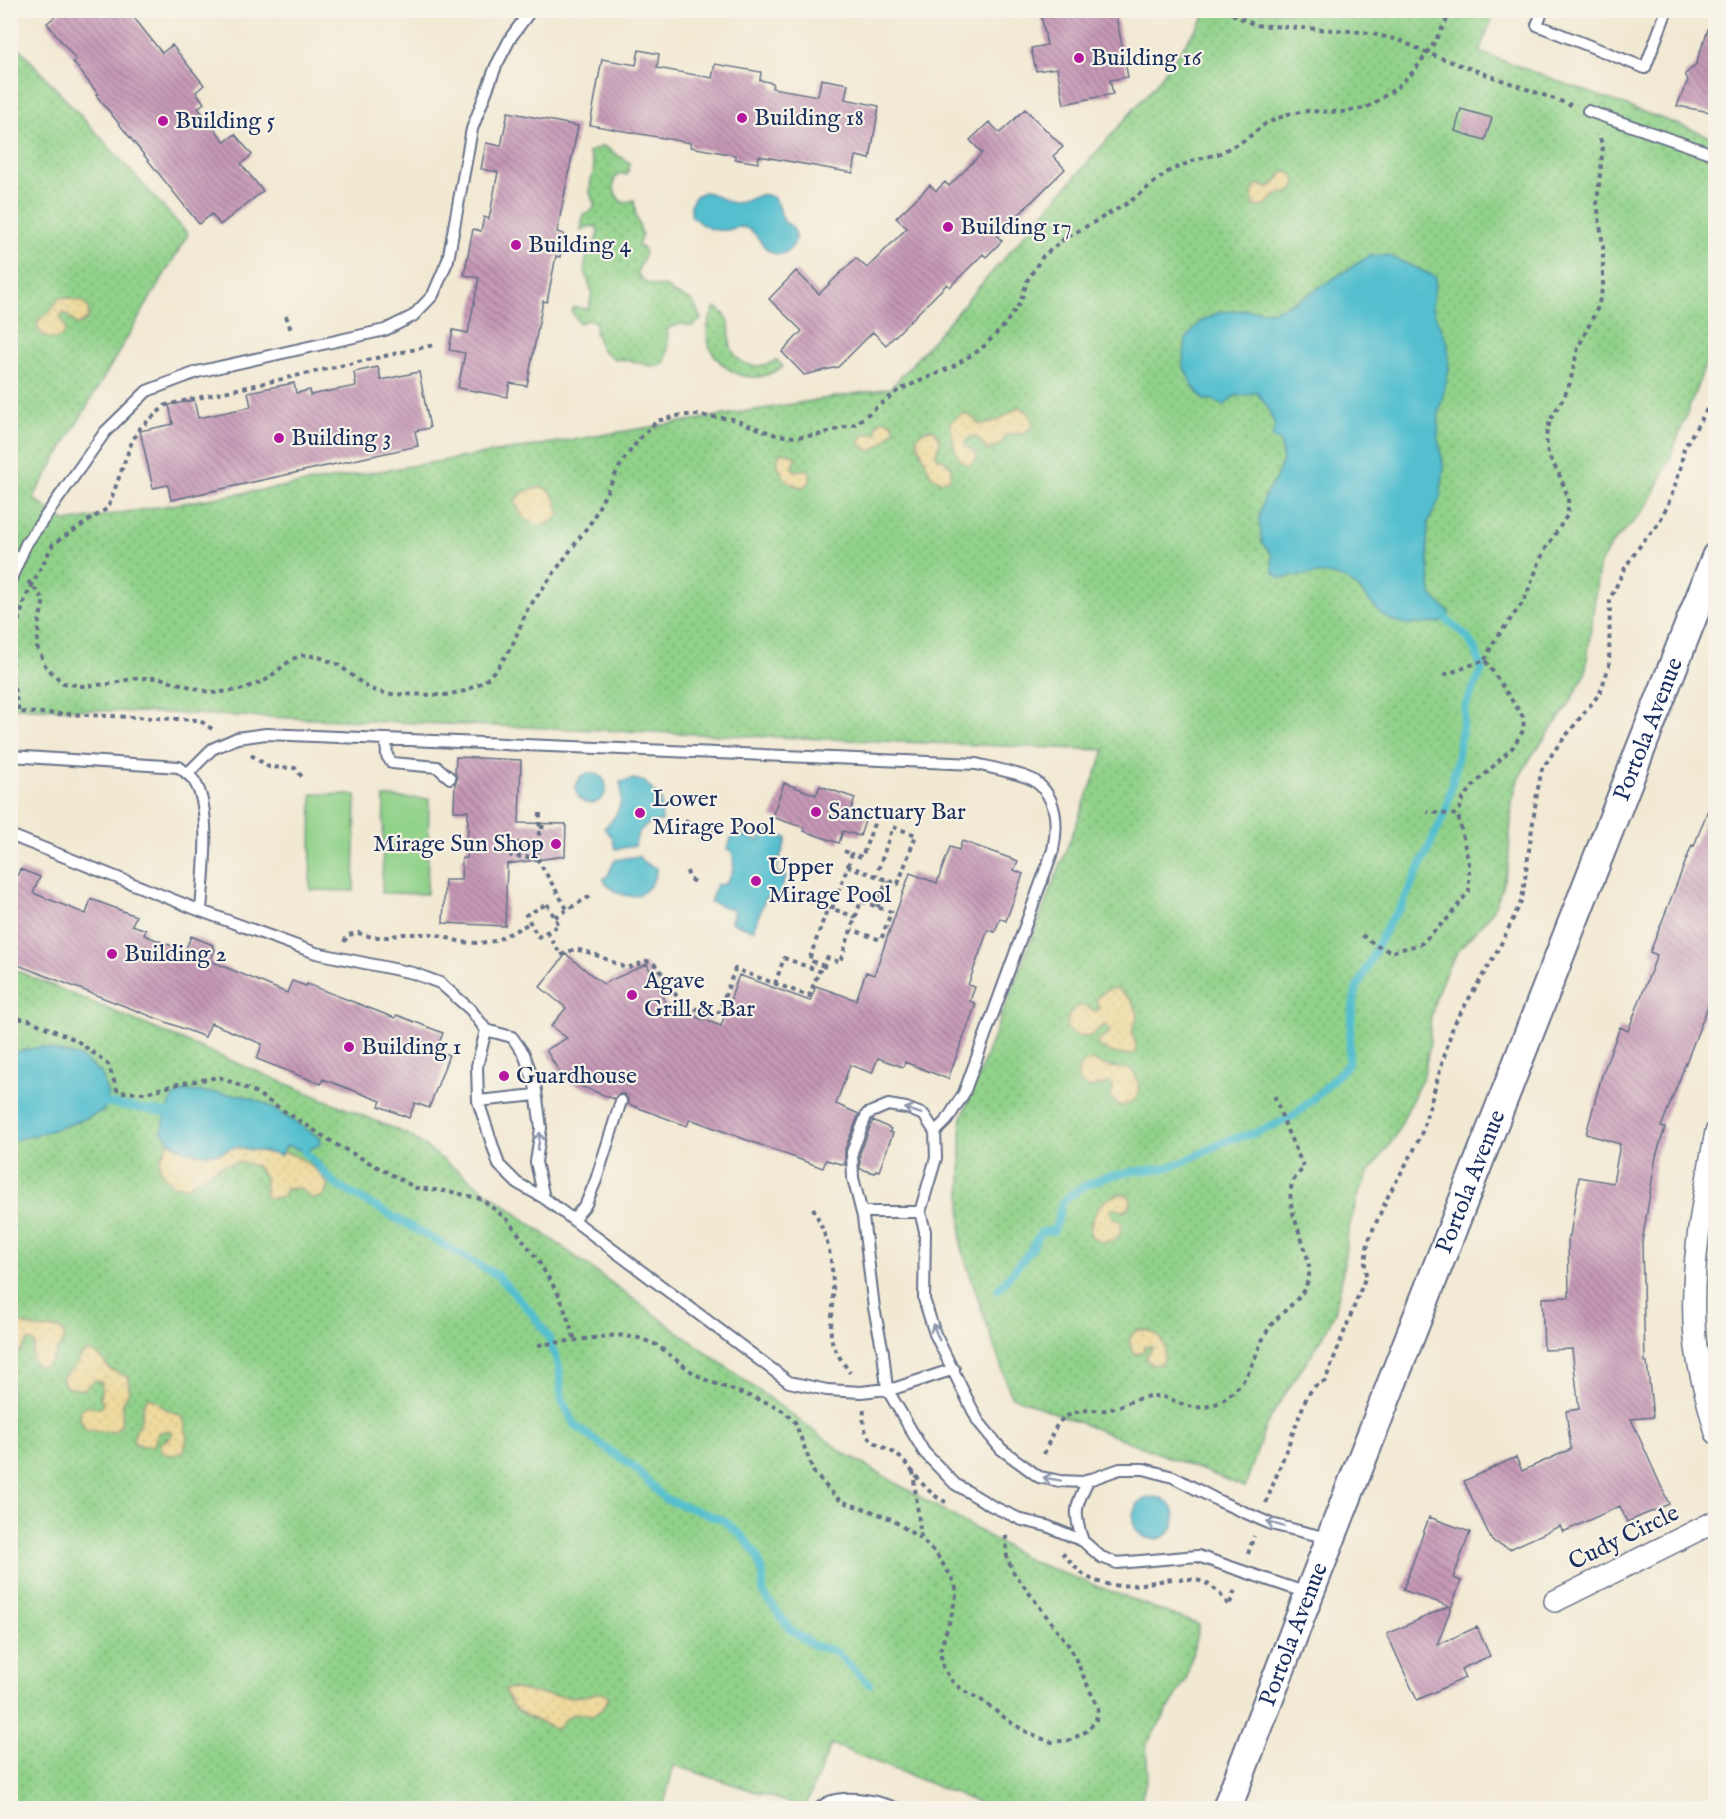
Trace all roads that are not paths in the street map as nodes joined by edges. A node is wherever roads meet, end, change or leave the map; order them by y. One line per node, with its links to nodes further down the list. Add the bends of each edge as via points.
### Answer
1 (531, 10): 7 (lane, via 496,66 471,129 448,260 433,295 413,316 384,330 197,372 147,391 105,432 26,544)
2 (1543, 10): 3 (lane, via 1537,25 1645,68)
3 (1666, 10)
4 (1588, 111): 5 (lane)
5 (1716, 155)
6 (1716, 557): 29 (main road, Portola Avenue)
7 (10, 581)
8 (386, 739): 10 (lane, via 266,734 237,738 212,749); 11 (lane, via 387,756 392,763 437,767); 18 (lane, via 976,764 1034,780 1048,795 1054,809 1057,829 1053,850 964,1093)
9 (10, 756): 10 (lane, via 179,767)
10 (187, 774): 13 (lane, via 203,799)
11 (450, 778)
12 (10, 835): 13 (lane)
13 (201, 911): 14 (lane, via 316,953 440,982 471,1010)
14 (486, 1030): 15 (lane, via 512,1037 524,1054); 16 (lane, via 477,1066)
15 (536, 1095): 16 (lane); 20 (lane, one-way to 15, via 536,1162 541,1128)
16 (478, 1101): 20 (lane, via 499,1165 517,1183)
17 (621, 1101): 23 (lane, via 596,1180 586,1204)
18 (935, 1132): 21 (lane, one-way to 21, via 924,1114 906,1108 888,1105 867,1114 852,1152 853,1178); 22 (lane, via 936,1158)
19 (1716, 1132): 26 (street, via 1693,1286 1695,1340)
20 (544, 1198): 23 (lane)
21 (862, 1212): 22 (lane); 25 (lane)
22 (921, 1212): 24 (lane, one-way to 22, via 935,1334 924,1299 926,1231)
23 (573, 1220): 25 (lane, via 789,1382 827,1390)
24 (954, 1369): 25 (lane); 27 (lane, one-way to 24, via 1083,1482 1039,1477 1001,1449 978,1421)
25 (888, 1389): 30 (lane, via 924,1452 955,1484 1022,1520)
26 (1716, 1433)
27 (1089, 1479): 29 (lane, one-way to 27, via 1271,1524 1173,1477 1144,1469 1120,1469); 30 (lane, via 1076,1513)
28 (1716, 1521): 32 (street, Cudy Circle)
29 (1331, 1539): 31 (main road, Portola Avenue)
30 (1083, 1540): 31 (lane, via 1101,1557 1117,1563 1198,1556)
31 (1309, 1594): 35 (main road, Portola Avenue)
32 (1555, 1601)
33 (893, 1808): 34 (lane, via 880,1802 840,1799)
34 (820, 1809)
35 (1227, 1809)

